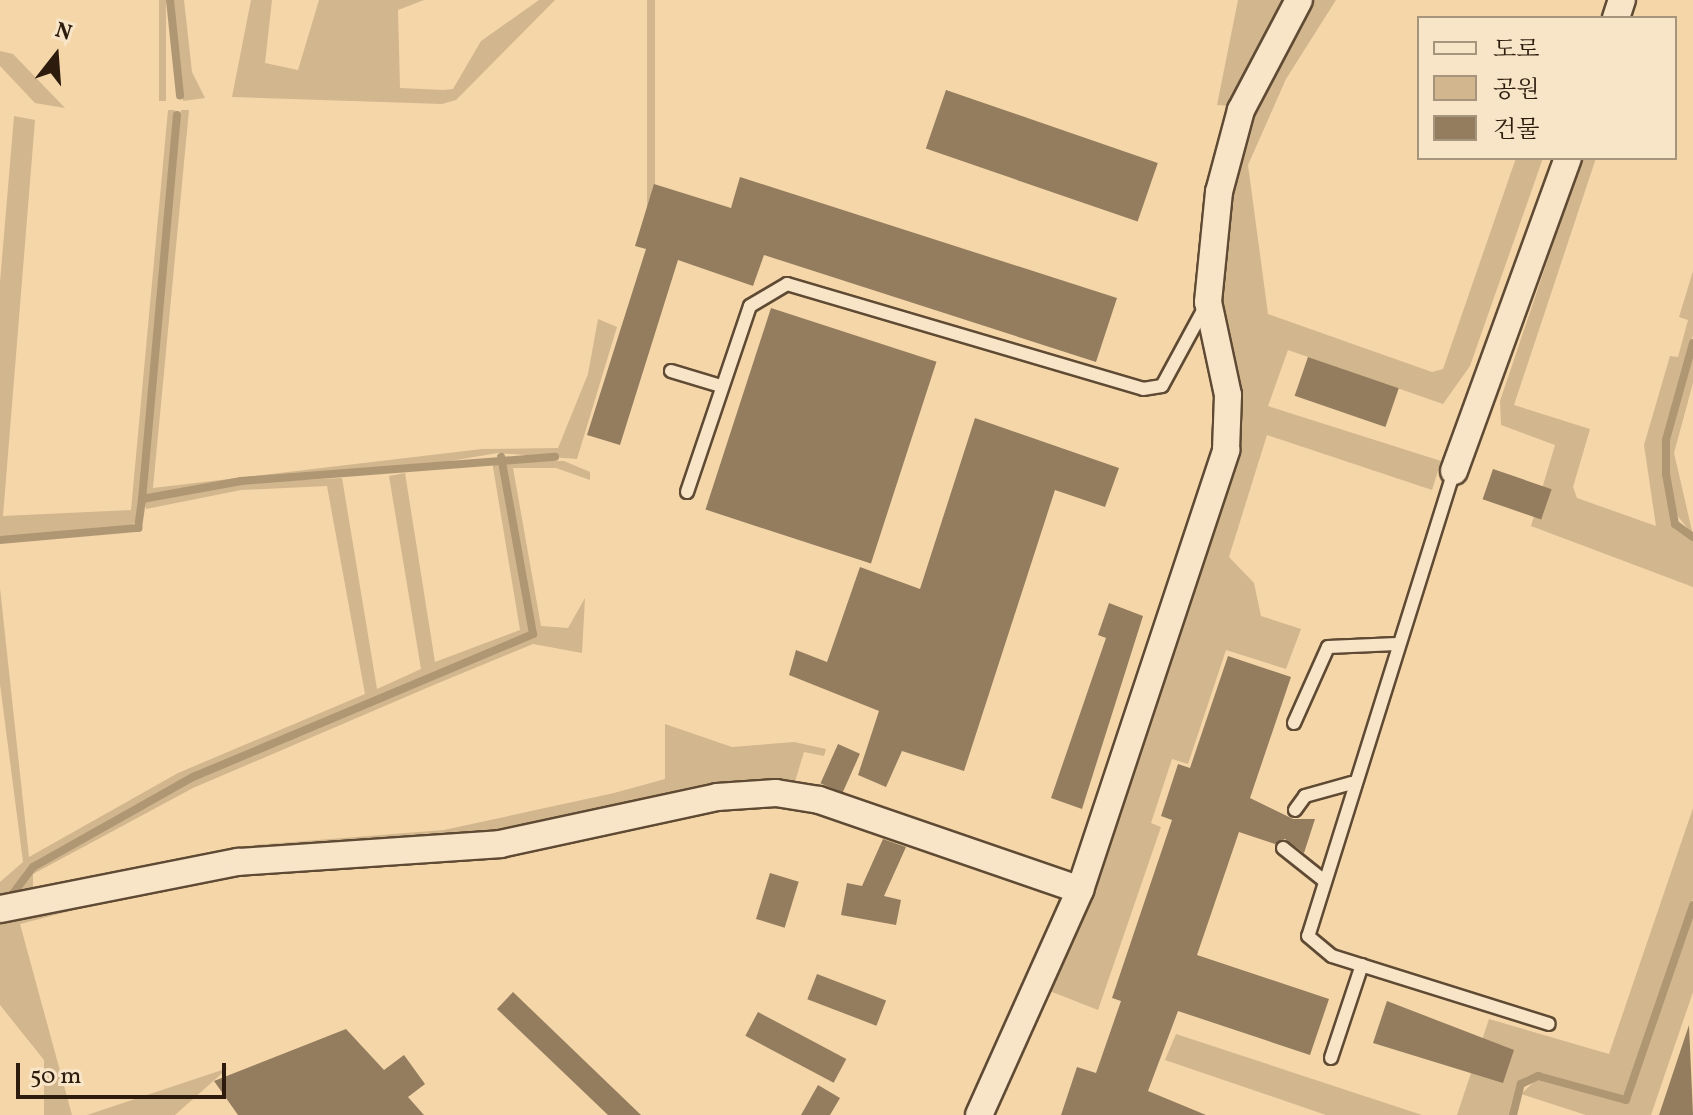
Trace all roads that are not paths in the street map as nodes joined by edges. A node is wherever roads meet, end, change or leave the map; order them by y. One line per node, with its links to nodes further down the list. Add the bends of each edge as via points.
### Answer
1 (1299, 0): 3 (street, via 1229,142)
2 (1567, 160): 6 (street)
3 (1208, 302): 5 (lane, via 1162,386 1143,389 787,284 750,306); 14 (street, via 1228,395 1226,450)
4 (671, 371): 5 (lane)
5 (721, 386): 7 (lane)
6 (1454, 471): 8 (lane)
7 (687, 492)
8 (1397, 644): 9 (lane, via 1328,647); 10 (lane)
9 (1294, 723)
10 (1352, 783): 11 (lane, via 1305,796); 13 (lane)
11 (1295, 810)
12 (1283, 848): 13 (lane)
13 (1322, 879): 16 (lane, via 1308,936 1332,956)
14 (1080, 890): 15 (street, via 819,800 776,793 717,797 500,844 238,862); 19 (street)
15 (0, 909)
16 (1362, 965): 17 (lane); 18 (lane)
17 (1549, 1024)
18 (1331, 1058)
19 (979, 1115)

